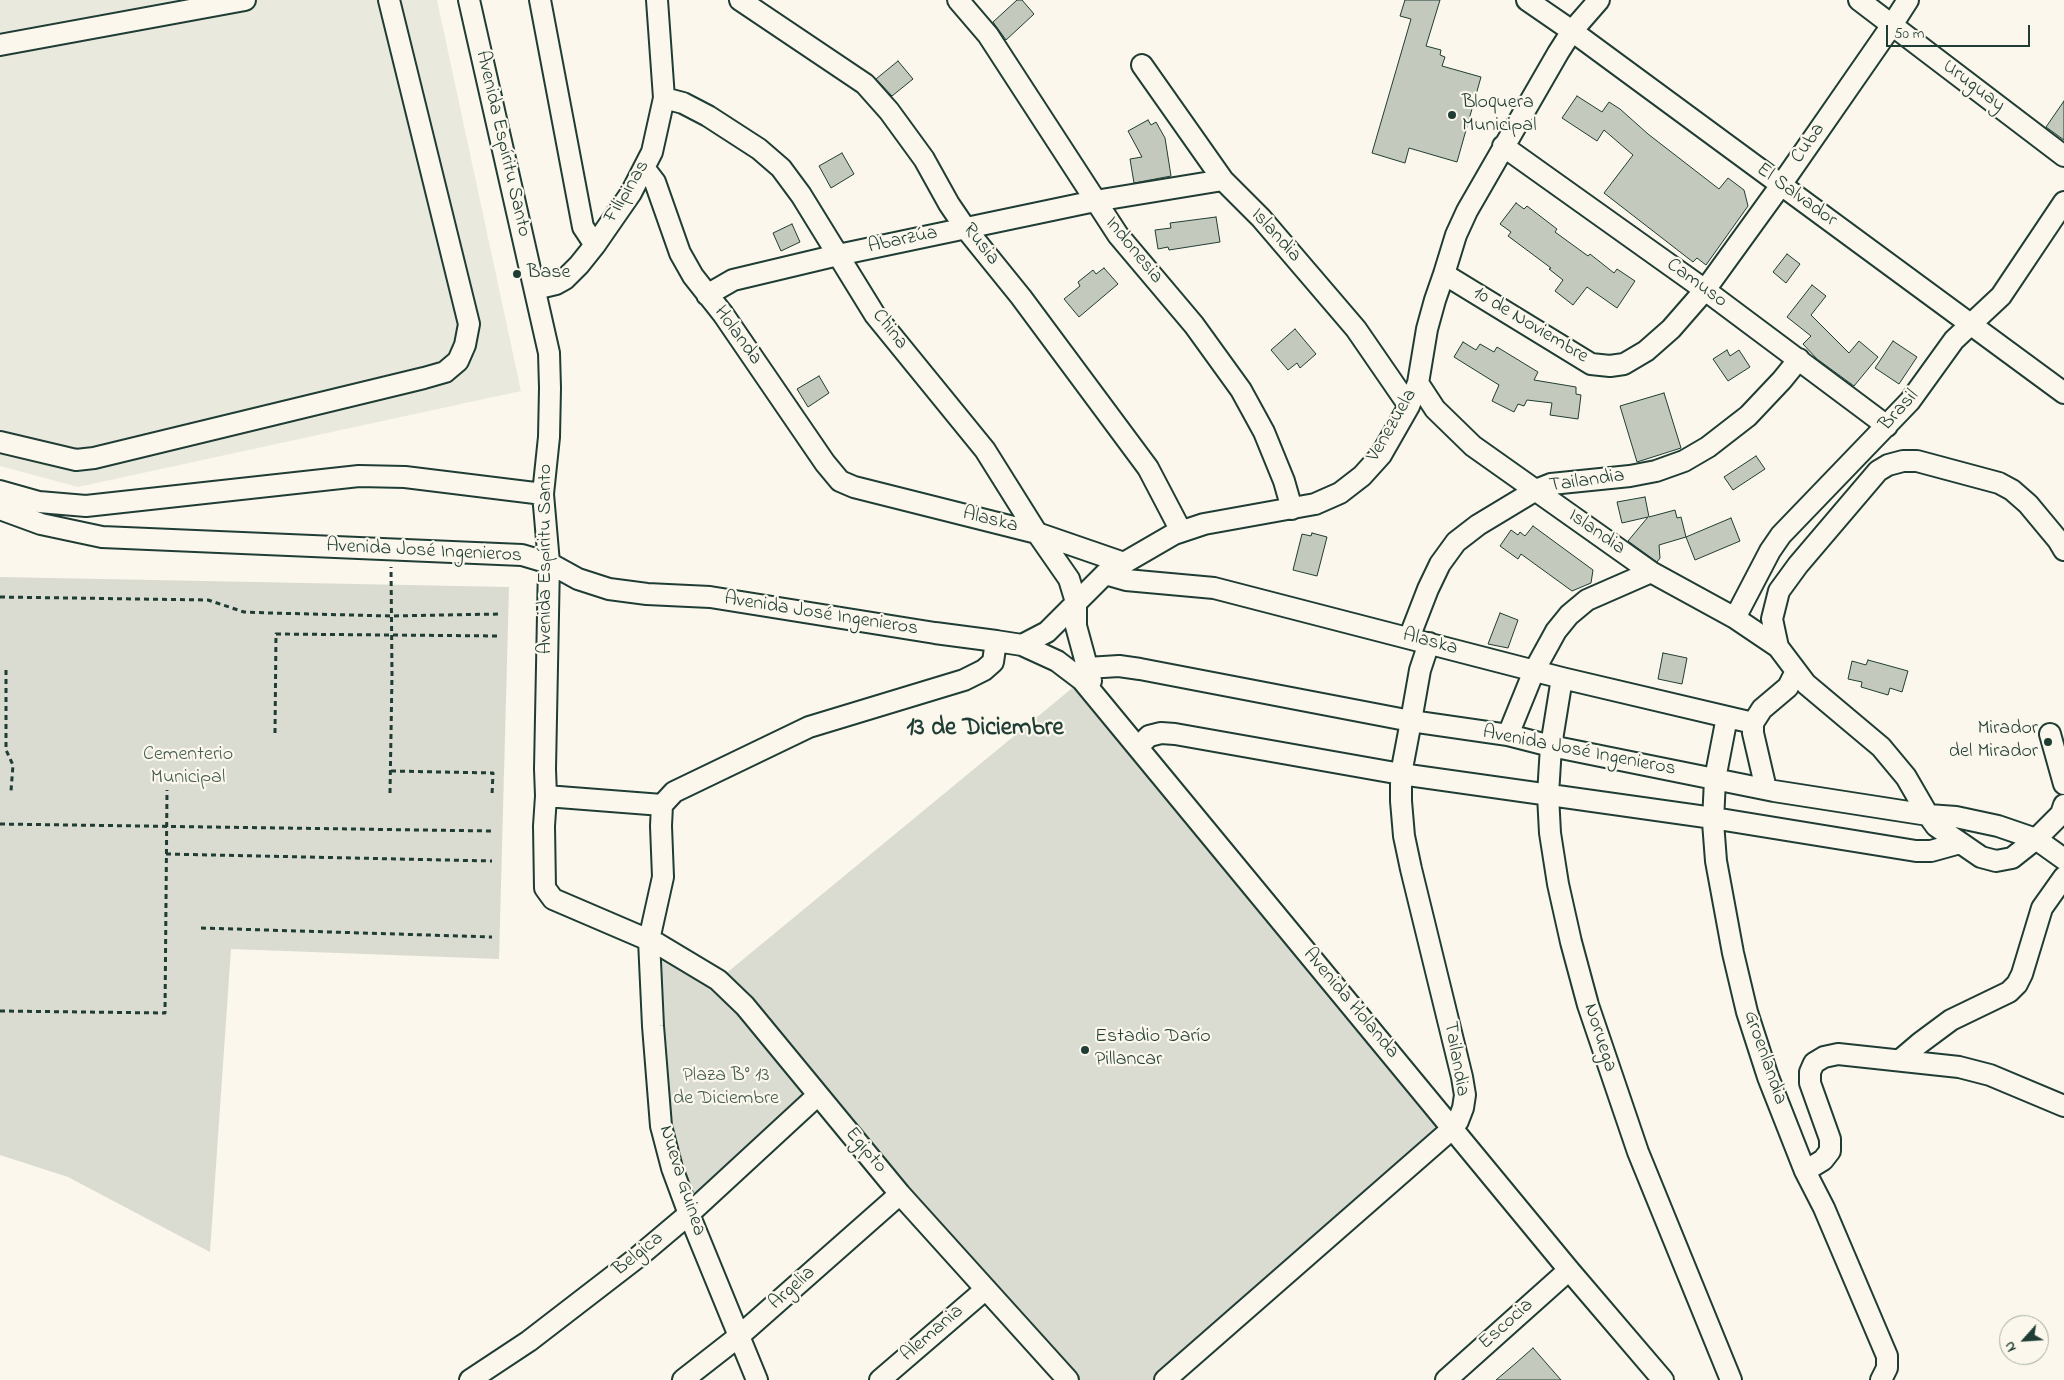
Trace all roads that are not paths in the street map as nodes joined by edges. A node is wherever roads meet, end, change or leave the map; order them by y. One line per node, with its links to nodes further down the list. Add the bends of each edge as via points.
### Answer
1 (245, 0): 14 (street)
2 (389, 0): 38 (street, via 469,324 458,360 445,372 424,378 94,458 76,460)
3 (469, 0): 28 (street, Avenida Espíritu Santo)
4 (540, 0): 25 (street, via 583,227)
5 (657, 0): 16 (street, Filipinas)
6 (740, 0): 24 (street, Rusia, via 865,84 924,159)
7 (958, 0): 22 (street, Indonesia, via 988,35)
8 (1528, 0): 13 (street, El Salvador)
9 (1599, 0): 13 (street, Venezuela)
10 (1859, 0): 12 (street, Uruguay)
11 (1908, 0): 12 (street, Cuba)
12 (1892, 25): 18 (street, Uruguay); 21 (street, Cuba)
13 (1572, 31): 17 (street, Venezuela); 21 (street, El Salvador)
14 (0, 45)
15 (1142, 65): 20 (street, Islandia)
16 (664, 98): 19 (street, Filipinas); 26 (street, China, via 683,103 708,116 759,149 781,168)
17 (1503, 146): 27 (street, Venezuela, via 1456,235); 29 (street, Camuso)
18 (2064, 156)
19 (645, 169): 25 (street, Filipinas); 30 (street, Holanda, via 660,194 680,253)
20 (1223, 180): 22 (street, Abarzúa); 36 (street, Islandia, via 1261,218 1356,329)
21 (1781, 185): 29 (street, Cuba); 31 (street, El Salvador)
22 (1095, 201): 24 (street, Abarzúa); 44 (street, Indonesia, via 1118,235 1194,325 1241,390 1264,432)
23 (2064, 202): 31 (street, Brasil, via 2001,296)
24 (966, 229): 26 (street, Abarzúa); 45 (street, Rusia, via 1021,297 1148,468)
25 (595, 245): 28 (street, Filipinas, via 565,279)
26 (838, 255): 30 (street, Abarzúa, via 733,280); 46 (street, China, via 876,315 985,450)
27 (1444, 274): 32 (street, 10 de Noviembre, via 1591,364 1624,364); 34 (street, Venezuela, via 1427,329)
28 (535, 290): 42 (street, Avenida Espíritu Santo, via 549,353 549,437)
29 (1705, 290): 32 (street, Cuba, via 1671,329); 33 (street, Camuso)
30 (707, 296): 39 (street, Holanda, via 723,314 825,463 840,480)
31 (1970, 323): 35 (street, El Salvador); 37 (street, Brasil)
32 (1646, 351)
33 (1799, 359): 37 (street, Camuso); 40 (street, Tailandia, via 1748,416 1684,461 1647,473 1570,481)
34 (1418, 383): 36 (street, Venezuela); 40 (street, Islandia, via 1435,409 1473,446)
35 (2064, 393)
36 (1409, 406): 44 (street, Venezuela, via 1381,455 1362,476 1340,493 1315,504)
37 (1887, 426): 53 (street, Brasil, via 1781,535)
38 (0, 442)
39 (854, 487): 46 (street, Alaska)
40 (1536, 490): 50 (street, Islandia); 54 (street, Tailandia, via 1456,542 1436,572)
41 (0, 491): 42 (street, via 39,502 86,506 359,476 405,477)
42 (543, 494): 48 (street, Avenida Espíritu Santo)
43 (0, 509): 48 (street, Avenida José Ingenieros, via 41,524 102,536 522,555)
44 (1292, 509): 45 (street, Venezuela)
45 (1180, 531): 49 (street, Venezuela)
46 (1037, 532): 49 (street, Alaska); 52 (street, China, via 1069,579)
47 (2064, 550): 58 (street, via 2028,504 1999,483 1917,460 1888,465 1878,471 1779,591 1772,620)
48 (549, 563): 55 (street, Avenida José Ingenieros, via 578,579 609,589 710,597); 76 (street, Avenida Espíritu Santo)
49 (1124, 563): 51 (street, Venezuela)
50 (1650, 572): 53 (street, Islandia); 60 (street, via 1586,600 1556,632)
51 (1105, 574): 52 (street, Venezuela); 54 (street, Alaska, via 1126,580 1214,588)
52 (1076, 602): 57 (street, Venezuela, via 1047,632); 59 (street, China, via 1076,626)
53 (1735, 618): 58 (street, Islandia)
54 (1409, 638): 56 (street, Alaska)
55 (996, 640): 57 (street, Avenida José Ingenieros); 77 (street, via 993,662 964,680 809,727 674,792)
56 (1429, 643): 60 (street, Alaska); 65 (street, Tailandia, via 1420,670)
57 (1022, 645): 63 (street, Avenida Holanda, via 1057,661 1082,680)
58 (1778, 647): 61 (street)
59 (1087, 668): 63 (street, China); 65 (street, Avenida José Ingenieros, via 1140,668)
60 (1534, 671): 62 (street, Alaska); 68 (street)
61 (1796, 671): 66 (street, via 1788,687 1762,709); 79 (street, via 1806,684 1881,747 1906,777)
62 (1562, 678): 64 (street, Alaska); 69 (street, Noruega)
63 (1097, 699): 70 (street, Avenida Holanda)
64 (1727, 717): 66 (street, Alaska); 72 (street, Groenlandia)
65 (1411, 721): 68 (street, Avenida José Ingenieros); 71 (street, Tailandia)
66 (1753, 723): 74 (street)
67 (2050, 734): 73 (street)
68 (1508, 735): 69 (street, Avenida José Ingenieros)
69 (1551, 746): 72 (street, Avenida José Ingenieros); 75 (street, Noruega)
70 (1138, 747): 71 (street, via 1149,736 1175,734); 91 (street, Avenida Holanda)
71 (1402, 774): 75 (street); 91 (street, Tailandia, via 1404,836 1465,1096 1458,1121)
72 (1715, 779): 74 (street, Avenida José Ingenieros); 80 (street, Groenlandia)
73 (2064, 784)
74 (1766, 789): 79 (street, Avenida José Ingenieros)
75 (1548, 795): 80 (street); 106 (street, Noruega, via 1558,884 1588,1005 1638,1152)
76 (546, 796): 77 (street); 87 (street, Avenida Espíritu Santo, via 544,888 553,899)
77 (662, 805): 87 (street, Nueva Guinea, via 663,877)
78 (2064, 805): 81 (street)
79 (1928, 815): 82 (street, Avenida José Ingenieros, via 1956,817); 84 (street, via 1936,826)
80 (1713, 818): 84 (street, via 1916,851 1931,851); 92 (street, Groenlandia, via 1716,861 1747,1012)
81 (2058, 823): 82 (street); 83 (street)
82 (2007, 829): 83 (street, Avenida José Ingenieros)
83 (2036, 838): 84 (street, via 2012,858 1996,861 1981,857); 85 (street, Avenida José Ingenieros)
84 (1960, 843)
85 (2064, 859)
86 (2064, 877): 88 (street, via 2042,908 2017,984 2009,992 1951,1020)
87 (649, 940): 89 (street, Egipto, via 718,980 745,1006); 94 (street, Nueva Guinea, via 661,1126)
88 (1900, 1060): 90 (street, via 1959,1067 1990,1075); 92 (street, via 1838,1054 1824,1057 1814,1064 1810,1083 1830,1139 1830,1150 1823,1160)
89 (818, 1095): 93 (street, Egipto); 94 (street, Belgica)
90 (2064, 1106)
91 (1452, 1128): 95 (street, Avenida Holanda); 103 (street, Tailandia)
92 (1805, 1171): 107 (street, Groenlandia, via 1887,1356 1887,1368)
93 (900, 1194): 96 (street, Egipto); 97 (street, Argelia)
94 (689, 1214): 97 (street, Nueva Guinea); 98 (street, Belgica, via 536,1336)
95 (1569, 1270): 104 (street, Escocia); 105 (street, Avenida Holanda)
96 (986, 1289): 101 (street, Alemania); 102 (street, Egipto)
97 (738, 1337): 99 (street, Argelia); 100 (street, Nueva Guinea)
98 (470, 1380)
99 (683, 1380)
100 (757, 1380)
101 (880, 1380)
102 (1068, 1380)
103 (1165, 1380)
104 (1446, 1380)
105 (1663, 1380)
106 (1731, 1380)
107 (1881, 1380)

